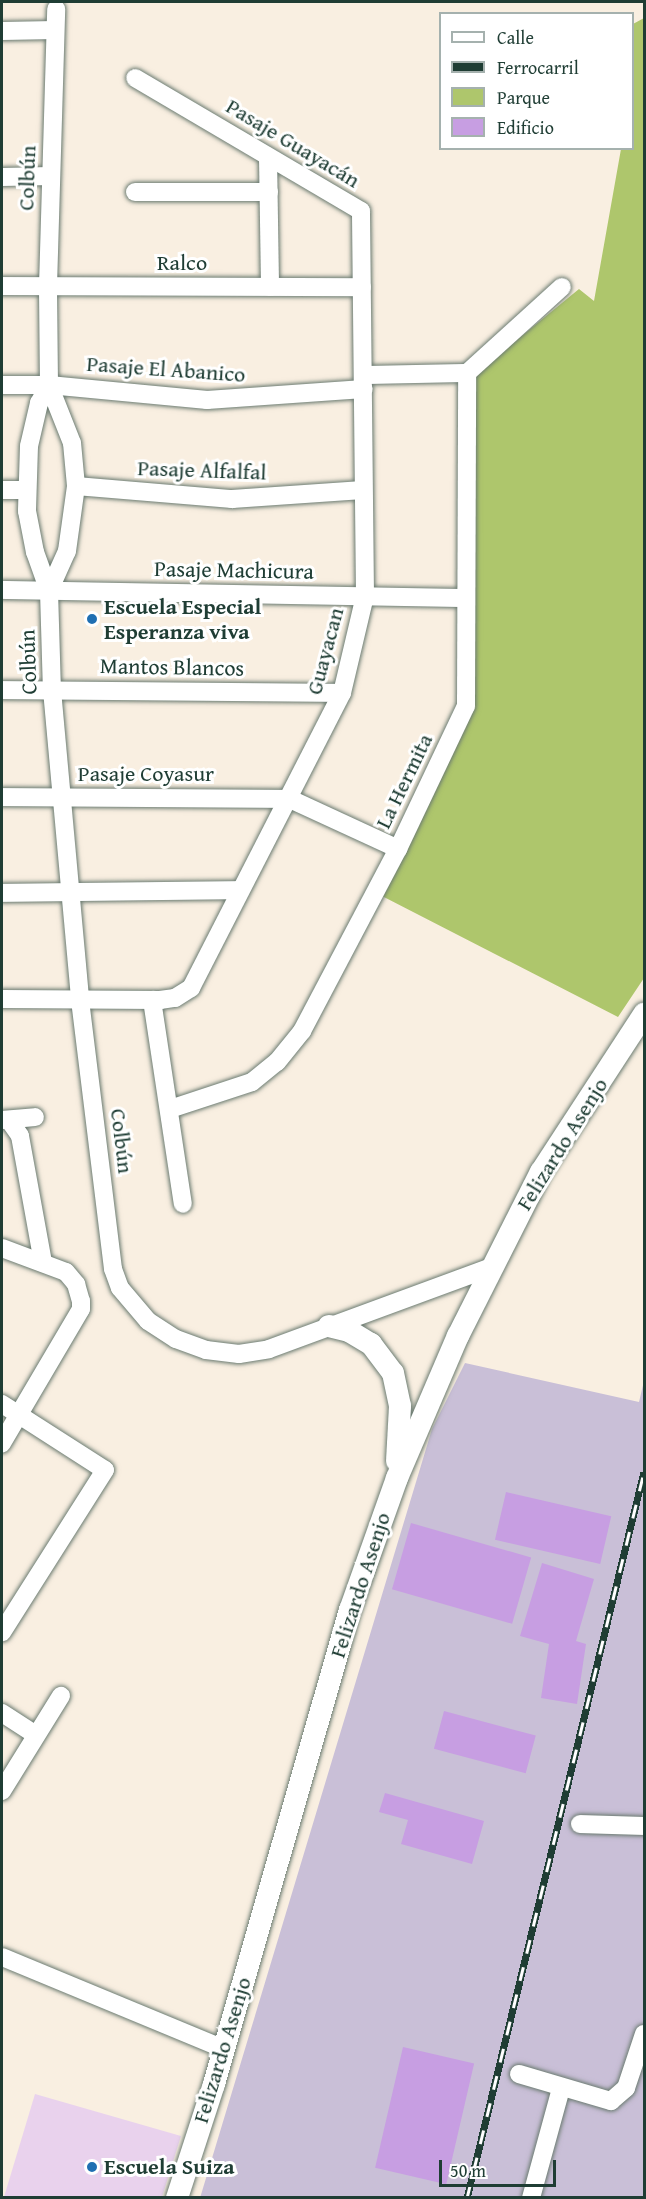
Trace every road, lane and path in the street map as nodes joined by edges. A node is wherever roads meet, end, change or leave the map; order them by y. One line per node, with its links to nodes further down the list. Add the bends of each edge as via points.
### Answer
1 (56, 9): 3 (street, Colbún)
2 (2, 19): 5 (street)
3 (54, 30): 5 (street); 8 (street, Colbún)
4 (2, 31): 5 (street)
5 (25, 31)
6 (135, 78): 7 (street, Pasaje Guayacán)
7 (268, 156): 11 (street); 15 (street, Pasaje Guayacán, via 361,211)
8 (51, 176): 9 (street); 13 (street, Colbún)
9 (2, 177)
10 (135, 192): 11 (street)
11 (269, 192): 14 (street)
12 (2, 286): 13 (street, Ralco)
13 (48, 286): 14 (street, Ralco); 20 (street, Colbún)
14 (270, 287): 15 (street, Ralco)
15 (362, 287): 18 (street, Guayacan)
16 (562, 287): 17 (street)
17 (467, 373): 18 (street); 28 (street, La Hermita)
18 (364, 382): 20 (street, Pasaje El Abanico, via 207,400); 24 (street, Guayacan)
19 (2, 385): 20 (street, Pasaje El Abanico)
20 (49, 385): 21 (street, Colbún, via 72,443); 23 (street, Colbún, via 33,424)
21 (76, 486): 24 (street, Pasaje Alfalfal, via 232,499); 26 (street, Colbún, via 67,551)
22 (2, 490): 23 (street)
23 (25, 490): 26 (street, Colbún, via 34,552)
24 (363, 490): 27 (street, Guayacan)
25 (2, 590): 26 (street, Pasaje Machicura)
26 (49, 591): 27 (street, Pasaje Machicura); 30 (street, Colbún)
27 (365, 596): 28 (street, Pasaje Machicura); 31 (street, Guayacan)
28 (466, 598): 35 (street, La Hermita, via 466,706)
29 (2, 690): 30 (street, Mantos Blancos)
30 (52, 690): 31 (street, Mantos Blancos); 33 (street, Colbún)
31 (342, 693): 34 (street, Guayacan)
32 (2, 797): 33 (street, Pasaje Coyasur)
33 (63, 797): 34 (street, Pasaje Coyasur); 37 (street, Colbún)
34 (290, 798): 35 (street); 36 (street, Guayacan)
35 (398, 849): 43 (street, La Hermita, via 308,1020 277,1062 252,1082)
36 (240, 891): 37 (street); 41 (street, Guayacan, via 197,981 175,998)
37 (71, 892): 38 (street); 40 (street, Colbún)
38 (2, 893)
39 (2, 999): 40 (street, Guayacan)
40 (80, 1000): 41 (street, Guayacan); 50 (street, Colbún, via 113,1269 128,1300 148,1321 176,1339 223,1353 269,1349)
41 (152, 1000): 43 (street)
42 (645, 1014): 49 (street, Felizardo Asenjo, via 541,1172)
43 (170, 1109): 46 (street)
44 (35, 1117): 45 (street)
45 (5, 1120): 48 (street, via 20,1136)
46 (183, 1204)
47 (2, 1248): 48 (street)
48 (43, 1263): 52 (street, via 59,1267 72,1278 80,1292 81,1309)
49 (492, 1267): 50 (street, Colbún); 54 (street, Felizardo Asenjo, via 431,1394)
50 (329, 1326): 54 (street, via 349,1331 371,1344 393,1373 400,1406)
51 (2, 1404): 52 (street)
52 (18, 1415): 53 (street); 55 (street, via 105,1470)
53 (2, 1443)
54 (397, 1478): 64 (street, Felizardo Asenjo, via 350,1610)
55 (2, 1632)
56 (61, 1696): 58 (street)
57 (2, 1713): 58 (street)
58 (36, 1735): 59 (street)
59 (2, 1791)
60 (580, 1824): 61 (street)
61 (645, 1826)
62 (2, 1957): 64 (street)
63 (645, 2034): 66 (street, via 626,2088 616,2099 605,2101)
64 (224, 2049): 67 (street, Felizardo Asenjo)
65 (519, 2074): 66 (street)
66 (561, 2088): 68 (street)
67 (177, 2198)
68 (531, 2198)

